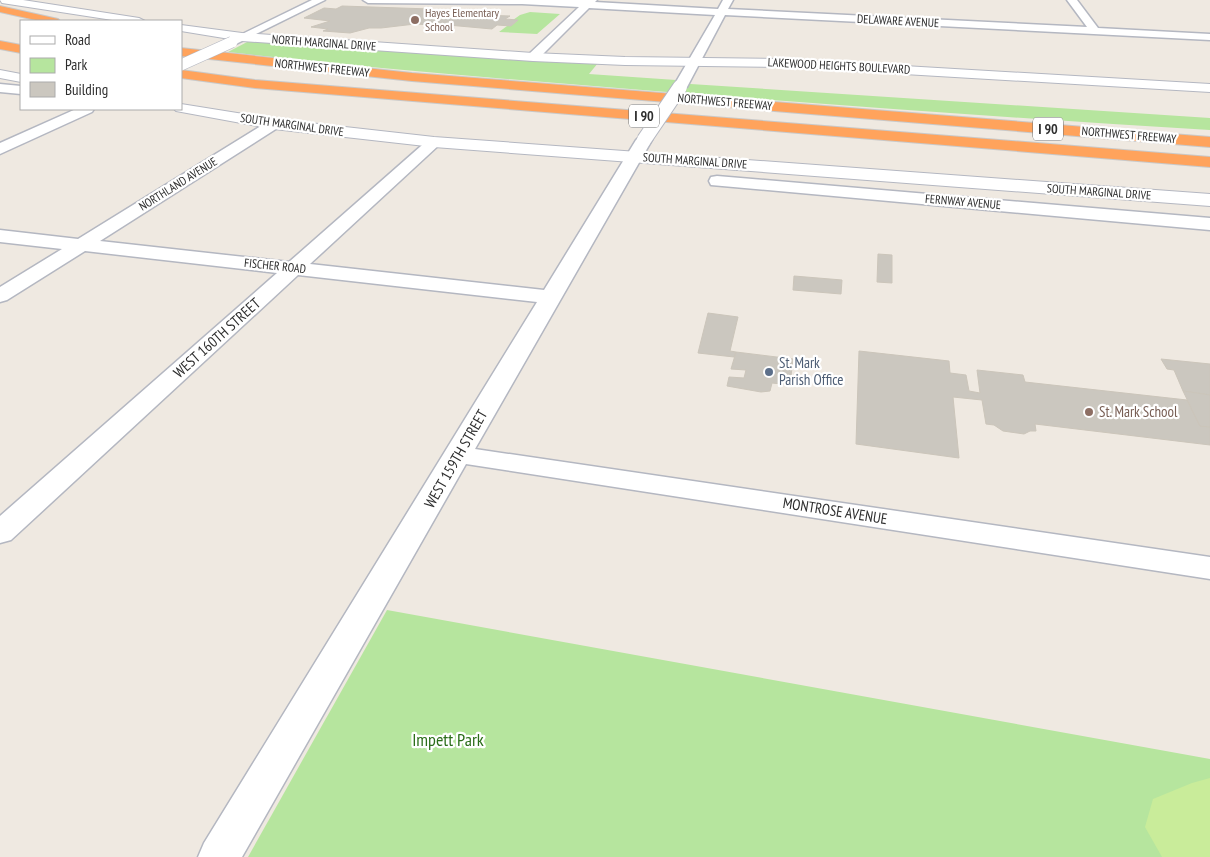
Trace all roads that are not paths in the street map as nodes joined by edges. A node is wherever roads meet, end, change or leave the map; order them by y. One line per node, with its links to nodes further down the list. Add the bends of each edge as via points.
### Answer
1 (2, 0): 7 (main road)
2 (320, 0): 16 (street)
3 (368, 0): 4 (street, DELAWARE AVENUE)
4 (468, 0): 8 (street, DELAWARE AVENUE)
5 (728, 0): 10 (street, WEST 159TH STREET)
6 (1072, 0): 14 (street)
7 (15, 1): 12 (main road)
8 (589, 3): 10 (street, DELAWARE AVENUE); 23 (street)
9 (0, 10): 11 (highway)
10 (721, 12): 14 (street, DELAWARE AVENUE, via 888,15); 25 (street, WEST 159TH STREET)
11 (49, 20)
12 (132, 20)
13 (182, 28): 16 (main road, NORTH MARGINAL DRIVE)
14 (1095, 31): 15 (street, DELAWARE AVENUE)
15 (1210, 38)
16 (237, 39): 21 (main road, NORTH MARGINAL DRIVE); 26 (street, bridge)
17 (0, 45): 19 (highway)
18 (182, 48): 29 (highway)
19 (20, 49)
20 (182, 52): 29 (highway, NORTHWEST FREEWAY / I 90)
21 (468, 53): 23 (main road, LAKEWOOD HEIGHTS BOULEVARD)
22 (0, 54): 24 (highway)
23 (533, 57): 25 (main road, LAKEWOOD HEIGHTS BOULEVARD)
24 (20, 58)
25 (694, 61): 34 (main road, LAKEWOOD HEIGHTS BOULEVARD, via 796,63); 43 (street, WEST 159TH STREET, bridge)
26 (182, 65)
27 (0, 74): 30 (main road)
28 (182, 74): 32 (highway, NORTHWEST FREEWAY / I 90)
29 (412, 77): 38 (highway, NORTHWEST FREEWAY / I 90)
30 (20, 78)
31 (182, 79): 32 (highway)
32 (255, 84): 44 (highway, NORTHWEST FREEWAY / I 90)
33 (0, 88): 35 (street)
34 (1210, 88)
35 (20, 90)
36 (182, 108): 39 (main road, SOUTH MARGINAL DRIVE)
37 (85, 110): 45 (street)
38 (887, 116): 40 (highway); 42 (highway, NORTHWEST FREEWAY / I 90)
39 (274, 124): 41 (main road, SOUTH MARGINAL DRIVE); 52 (street, NORTHLAND AVENUE)
40 (1210, 135)
41 (434, 142): 43 (main road, SOUTH MARGINAL DRIVE); 53 (street, WEST 160TH STREET)
42 (1210, 142)
43 (640, 148): 49 (main road, SOUTH MARGINAL DRIVE); 55 (street, WEST 159TH STREET)
44 (1034, 148): 46 (highway, NORTHWEST FREEWAY / I 90); 47 (highway)
45 (0, 149)
46 (1210, 162)
47 (1210, 168)
48 (717, 181): 50 (street, FERNWAY AVENUE)
49 (1210, 200)
50 (1210, 224)
51 (0, 236): 52 (street, FISCHER ROAD)
52 (81, 245): 53 (street, FISCHER ROAD); 54 (street, NORTHLAND AVENUE)
53 (295, 268): 55 (street, FISCHER ROAD); 57 (street, WEST 160TH STREET)
54 (0, 296)
55 (550, 297): 56 (street, WEST 159TH STREET)
56 (460, 455): 58 (street, MONTROSE AVENUE); 59 (street, WEST 159TH STREET)
57 (0, 533)
58 (1210, 568)
59 (219, 857)

